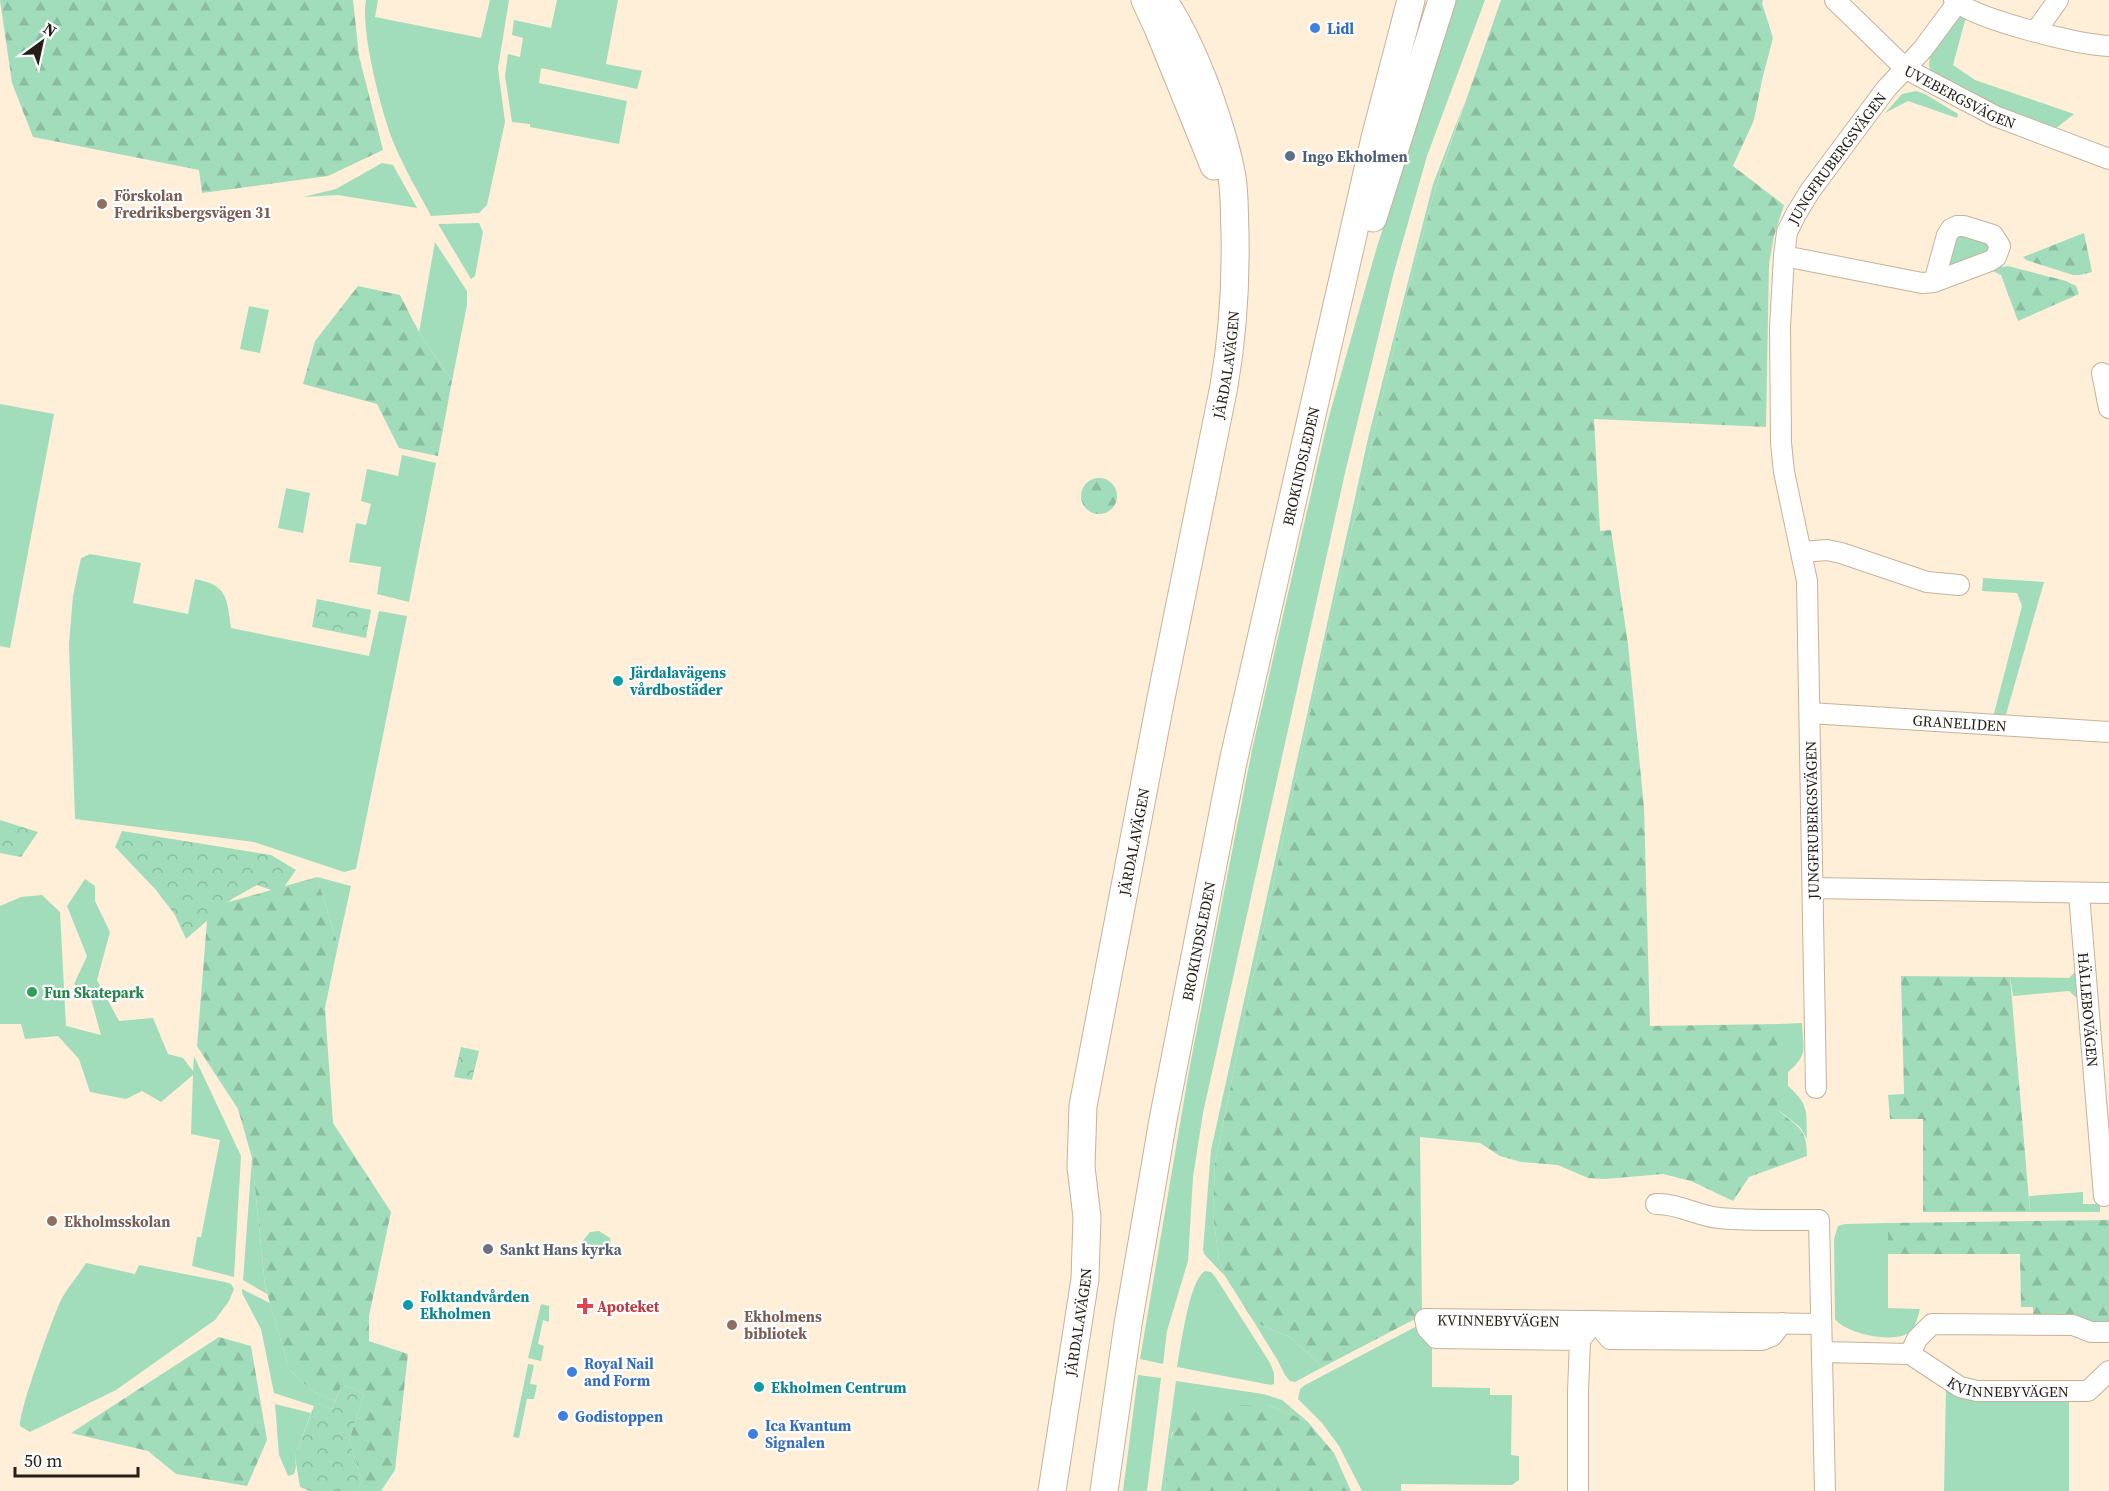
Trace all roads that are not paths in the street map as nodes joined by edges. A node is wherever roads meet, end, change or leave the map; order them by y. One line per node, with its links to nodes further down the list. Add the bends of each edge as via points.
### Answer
1 (1145, 0): 12 (main road, JÄRDALAVÄGEN, via 1214,166)
2 (1163, 0): 12 (main road, JÄRDALAVÄGEN, via 1196,60 1212,106 1232,177)
3 (1411, 0): 16 (main road, BROKINDSLEDEN)
4 (1442, 0): 16 (main road, BROKINDSLEDEN)
5 (1835, 0): 10 (street, UVEBERGSVÄGEN)
6 (2058, 0): 8 (street)
7 (1955, 1): 8 (street, via 1967,10); 10 (street, JUNGFRUBERGSVÄGEN)
8 (2036, 31): 9 (street)
9 (2109, 46)
10 (1906, 69): 11 (street, UVEBERGSVÄGEN, via 1995,116); 13 (street, JUNGFRUBERGSVÄGEN, via 1886,89 1810,191 1787,232)
11 (2109, 159)
12 (1235, 230): 35 (main road, JÄRDALAVÄGEN, via 1232,338 1083,1106 1085,1270)
13 (1784, 256): 14 (street, via 1911,282); 18 (street, JUNGFRUBERGSVÄGEN, via 1781,443)
14 (1934, 282)
15 (2102, 373): 17 (street)
16 (1316, 397): 38 (main road, BROKINDSLEDEN, via 1233,762 1163,1120)
17 (2109, 408)
18 (1802, 552): 19 (street, via 1827,550 1927,582); 20 (street, JUNGFRUBERGSVÄGEN, via 1808,581)
19 (1959, 585)
20 (1810, 713): 21 (street, GRANELIDEN); 22 (street, JUNGFRUBERGSVÄGEN)
21 (2109, 732)
22 (1813, 888): 24 (street); 25 (street, JUNGFRUBERGSVÄGEN)
23 (2109, 893): 24 (street)
24 (2079, 894): 26 (street, HÄLLEBOVÄGEN)
25 (1816, 1088)
26 (2104, 1196)
27 (1656, 1204): 29 (street, via 1676,1205 1698,1215 1720,1218 1818,1220)
28 (1595, 1321): 29 (street, KVINNEBYVÄGEN); 31 (street, KVINNEBYVÄGEN); 31 (street, KVINNEBYVÄGEN, via 1425,1319 1426,1328 1436,1338)
29 (1821, 1324): 32 (street)
30 (2109, 1332): 33 (street, via 2091,1332 2073,1325 1932,1324 1917,1339)
31 (1580, 1340): 39 (street, KVINNEBYVÄGEN)
32 (1822, 1352): 33 (street); 40 (street)
33 (1910, 1354): 34 (street, KVINNEBYVÄGEN, via 1960,1387 1977,1391 2088,1390)
34 (2109, 1371)
35 (1056, 1457): 36 (main road, JÄRDALAVÄGEN); 37 (main road, JÄRDALAVÄGEN)
36 (1046, 1491)
37 (1053, 1491)
38 (1104, 1491)
39 (1578, 1491)
40 (1825, 1491)

